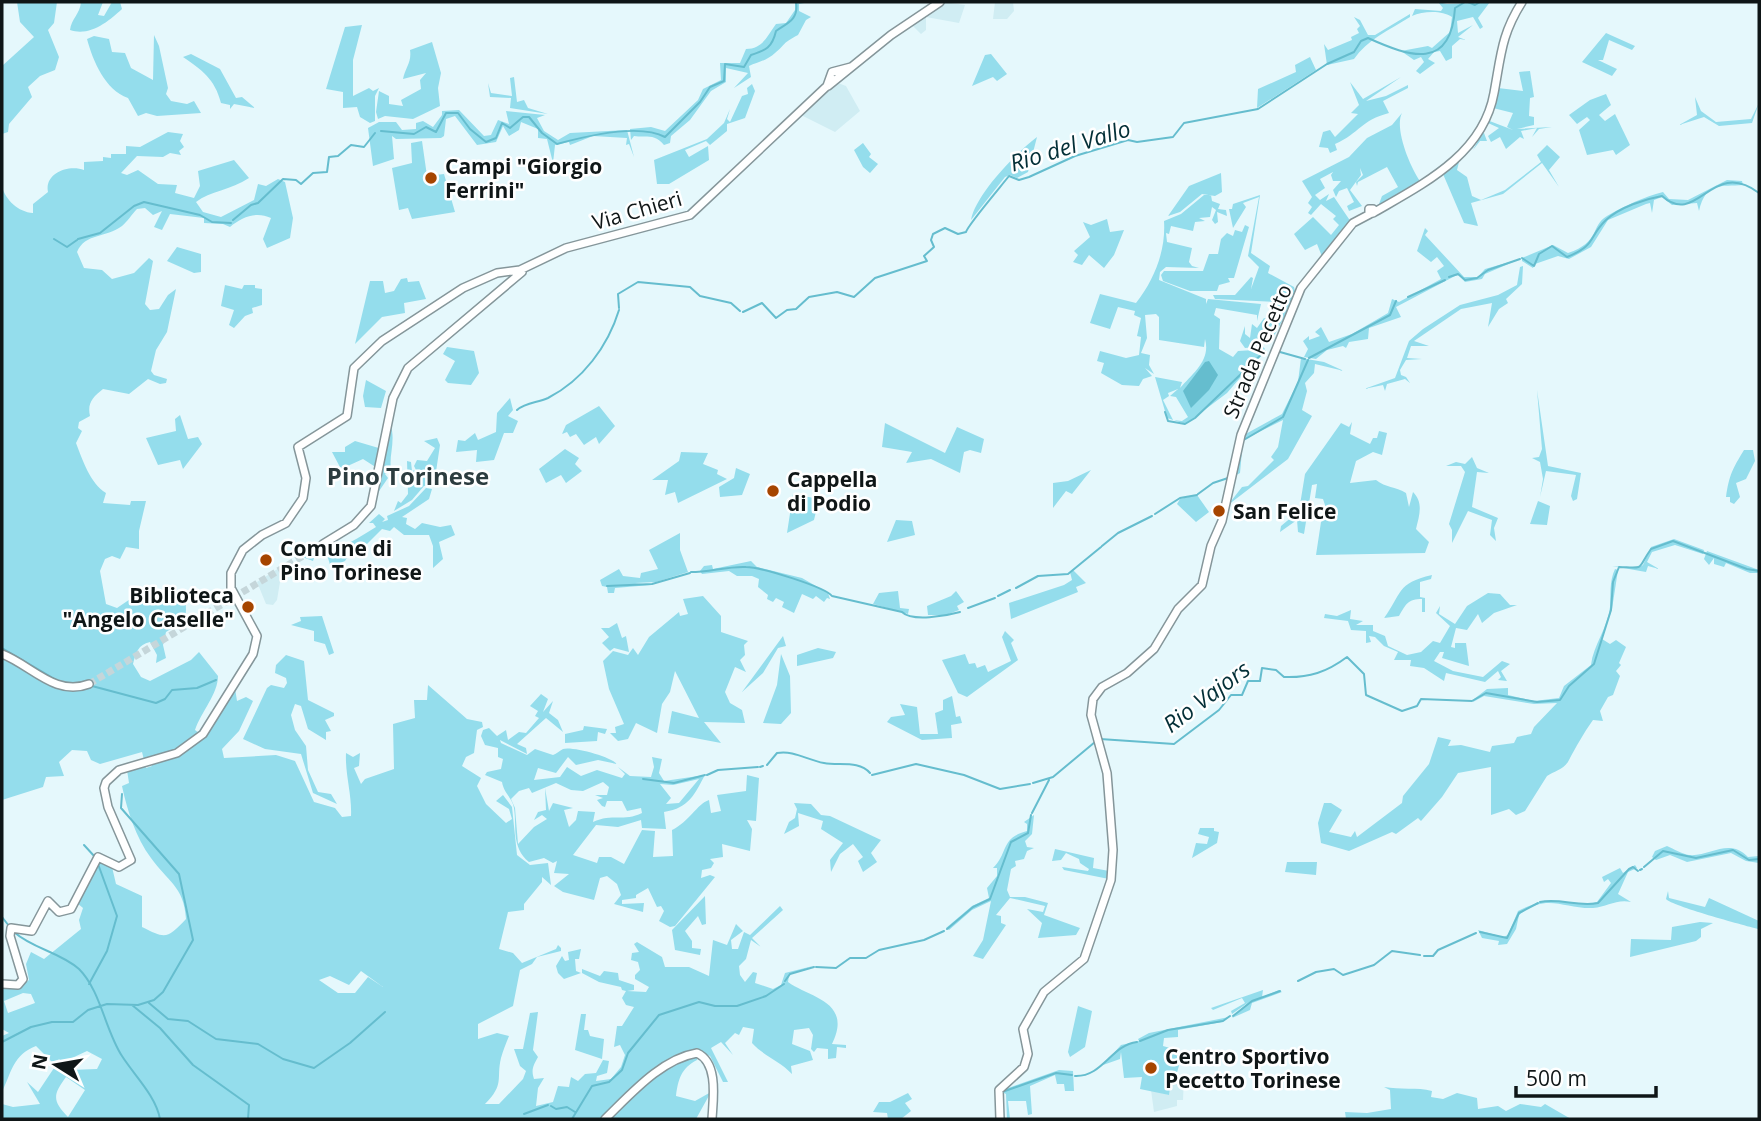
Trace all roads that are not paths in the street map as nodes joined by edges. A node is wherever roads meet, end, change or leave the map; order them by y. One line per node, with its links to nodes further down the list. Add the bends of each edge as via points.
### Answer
1 (940, 2): 3 (main road, Via Chieri, via 837,76 691,214 566,248)
2 (1522, 2): 10 (main road, Strada Pecetto, via 1508,25 1492,102 1471,146 1410,193 1349,228 1301,288 1248,413 1199,590 1178,609 1154,649 1095,695 1091,715 1107,773 1111,880 1084,959 1047,988 1026,1023 1027,1061 1000,1089)
3 (511, 274): 4 (main road, via 408,368 393,398 371,506 358,522); 7 (main road, Via Chieri, via 493,275 463,288 369,351 354,368 349,413 298,449 306,478 303,498 286,523 243,550 231,573 231,588 258,638 255,651 200,737 177,753 124,769 106,782 104,795 131,860 119,867 98,857 71,909 59,912 48,901 32,931 11,928 23,979 18,985)
4 (323, 544)
5 (2, 654): 6 (main road, via 60,687)
6 (89, 684)
7 (2, 984)
8 (606, 1119): 9 (main road, via 662,1070 697,1053 705,1058 713,1080)
9 (712, 1119)
10 (1000, 1119)

